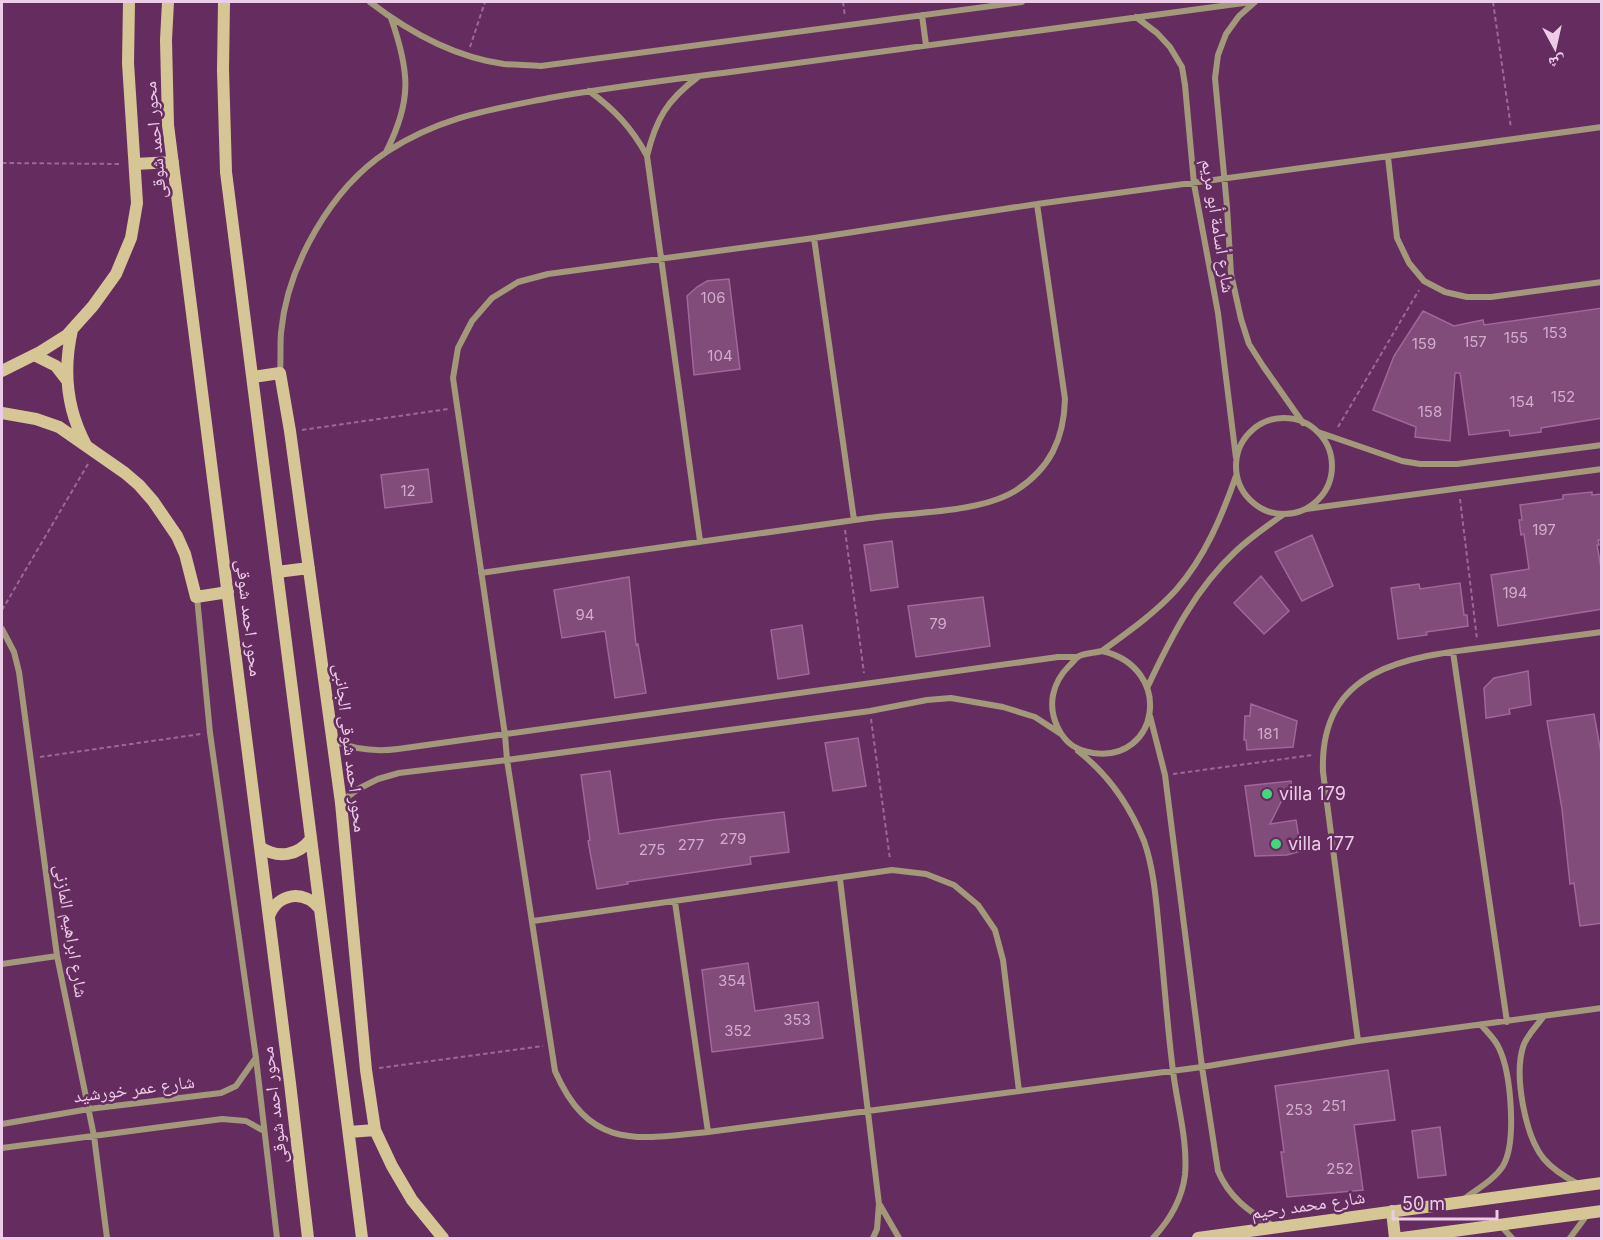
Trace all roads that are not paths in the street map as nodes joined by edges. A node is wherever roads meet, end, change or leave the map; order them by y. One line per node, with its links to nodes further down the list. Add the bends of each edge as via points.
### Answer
1 (129, 2): 18 (main road, via 128,63)
2 (168, 2): 17 (main road, محور احمد شوقى, via 168,125)
3 (224, 2): 29 (main road, محور احمد شوقى, via 226,172)
4 (370, 2): 9 (street)
5 (1022, 2): 7 (street)
6 (1253, 2): 8 (street); 19 (street, شارع أسامة أبو مريم, via 1226,34 1218,55 1215,78)
7 (922, 15): 9 (street, via 541,66 467,56 428,40); 10 (street)
8 (1135, 17): 10 (street); 20 (street, شارع أسامة أبو مريم, via 1157,33 1182,67)
9 (391, 18): 14 (street, via 401,45 406,101)
10 (926, 45): 11 (street)
11 (700, 76): 12 (street); 15 (street, via 664,110)
12 (589, 91): 14 (street, via 457,117); 15 (street, via 623,119)
13 (1602, 127): 16 (street)
14 (386, 152): 28 (street, via 347,187 322,219 303,255 281,331)
15 (647, 156): 23 (street)
16 (1388, 157): 19 (street); 24 (street, via 1397,238 1409,263 1424,281 1467,297)
17 (173, 162): 18 (main road); 48 (main road, محور احمد شوقى)
18 (135, 164): 25 (main road, via 137,203 131,238 116,274)
19 (1224, 179): 20 (street); 33 (street, شارع أسامة أبو مريم, via 1231,274 1249,344)
20 (1194, 184): 21 (street); 38 (street, شارع أسامة أبو مريم, via 1218,313)
21 (1037, 204): 22 (street); 43 (street, via 1065,399 1058,445 1027,483 1000,499)
22 (814, 238): 23 (street); 43 (street)
23 (661, 258): 44 (street); 47 (street, via 518,282 492,298 472,321 458,348 453,378)
24 (1602, 282)
25 (72, 330): 26 (main road); 30 (main road)
26 (34, 355): 27 (main road); 30 (main road, via 56,366)
27 (2, 371)
28 (280, 373): 29 (main road); 45 (main road, محور احمد شوقى الجانبى)
29 (253, 377): 46 (main road, محور احمد شوقى)
30 (66, 379): 31 (main road)
31 (71, 407): 34 (main road); 37 (main road, via 79,433)
32 (2, 413): 34 (main road)
33 (1303, 423): 35 (street); 38 (street, via 1269,421 1248,435)
34 (59, 427): 37 (main road)
35 (1317, 432): 36 (street, via 1402,461 1439,465); 41 (street, via 1331,458 1331,473 1327,488)
36 (1602, 445)
37 (91, 448): 49 (main road, via 139,485 166,520 185,554)
38 (1236, 458): 40 (street)
39 (1602, 470): 41 (street)
40 (1236, 476): 42 (street, via 1253,503); 52 (street, via 1221,518 1177,589 1144,621)
41 (1306, 509): 42 (street)
42 (1284, 514): 55 (street, via 1218,569 1170,639)
43 (854, 520): 44 (street)
44 (700, 541): 47 (street)
45 (309, 568): 46 (main road); 59 (main road, محور احمد شوقى الجانبى)
46 (277, 572): 63 (main road, محور احمد شوقى)
47 (481, 573): 58 (street)
48 (228, 592): 49 (main road); 64 (main road, محور احمد شوقى)
49 (196, 597): 77 (street, via 210,733)
50 (2, 629): 70 (street, شارع ابراهيم المازنى, via 19,672)
51 (1602, 632): 53 (street)
52 (1101, 651): 54 (street); 55 (street, via 1124,660)
53 (1453, 652): 74 (street); 76 (street, via 1394,664 1359,682 1334,713 1327,731 1323,772)
54 (1078, 657): 57 (street, via 1055,685 1051,702 1053,719); 58 (street)
55 (1148, 686): 56 (street)
56 (1150, 716): 60 (street, via 1131,744 1116,752); 78 (street, via 1165,775)
57 (1061, 734): 60 (street); 61 (street, via 1035,717 951,698)
58 (505, 735): 59 (street, via 376,752); 61 (street)
59 (332, 741): 62 (main road, محور احمد شوقى الجانبى)
60 (1078, 751): 79 (street, via 1116,788 1144,842 1154,885)
61 (507, 760): 62 (street, via 399,773 368,784); 69 (street)
62 (340, 803): 84 (main road, محور احمد شوقى الجانبى)
63 (311, 839): 64 (main road, via 290,854 277,855); 67 (main road, محور احمد شوقى)
64 (260, 847): 68 (main road, محور احمد شوقى)
65 (840, 879): 66 (street); 80 (street, via 892,870 926,874 954,885 978,905 995,930 1003,960); 82 (street)
66 (675, 902): 69 (street); 87 (street)
67 (320, 909): 68 (main road, via 309,899 295,895 281,899); 86 (main road, محور احمد شوقى)
68 (269, 916): 101 (main road, محور احمد شوقى)
69 (533, 921): 87 (street, via 555,1071 566,1095 582,1115 604,1130 629,1137)
70 (57, 957): 71 (street); 81 (street, شارع ابراهيم المازنى)
71 (2, 964)
72 (1602, 1008): 73 (street)
73 (1544, 1017): 74 (street); 91 (street, via 1523,1046 1519,1067 1530,1136 1553,1169)
74 (1508, 1022): 75 (street)
75 (1482, 1026): 76 (street); 92 (street, via 1495,1040 1503,1059 1509,1088 1511,1144 1502,1168)
76 (1358, 1041): 78 (street)
77 (256, 1058): 81 (street, شارع عمر خورشيد, via 236,1086 221,1093); 85 (street)
78 (1202, 1067): 79 (street); 98 (street, via 1218,1172 1224,1185 1250,1212)
79 (1173, 1071): 80 (street); 106 (street, via 1186,1155 1185,1177 1166,1224)
80 (1019, 1091): 82 (street)
81 (89, 1109): 83 (street, شارع عمر خورشيد); 88 (street, شارع ابراهيم المازنى)
82 (868, 1112): 87 (street); 93 (street)
83 (2, 1124)
84 (375, 1130): 86 (main road); 103 (main road, via 412,1200)
85 (264, 1131): 88 (street, via 246,1121 222,1119); 100 (street)
86 (348, 1132): 102 (main road, محور احمد شوقى)
87 (708, 1132)
88 (94, 1136): 89 (street); 99 (street, شارع ابراهيم المازنى)
89 (2, 1148)
90 (1602, 1183): 91 (main road, شارع محمد رحيم)
91 (1581, 1186): 92 (main road, شارع محمد رحيم)
92 (1461, 1202): 94 (main road, شارع محمد رحيم)
93 (879, 1204): 104 (street); 105 (street)
94 (1392, 1211): 98 (main road, شارع محمد رحيم); 108 (main road)
95 (1602, 1211): 96 (main road)
96 (1588, 1213): 97 (main road); 111 (street)
97 (1501, 1225): 109 (main road); 110 (street)
98 (1275, 1227): 107 (main road, شارع محمد رحيم)
99 (106, 1239)
100 (277, 1239)
101 (308, 1239)
102 (362, 1239)
103 (443, 1239)
104 (873, 1239)
105 (898, 1239)
106 (1153, 1239)
107 (1197, 1239)
108 (1395, 1239)
109 (1402, 1239)
110 (1512, 1239)
111 (1570, 1239)

